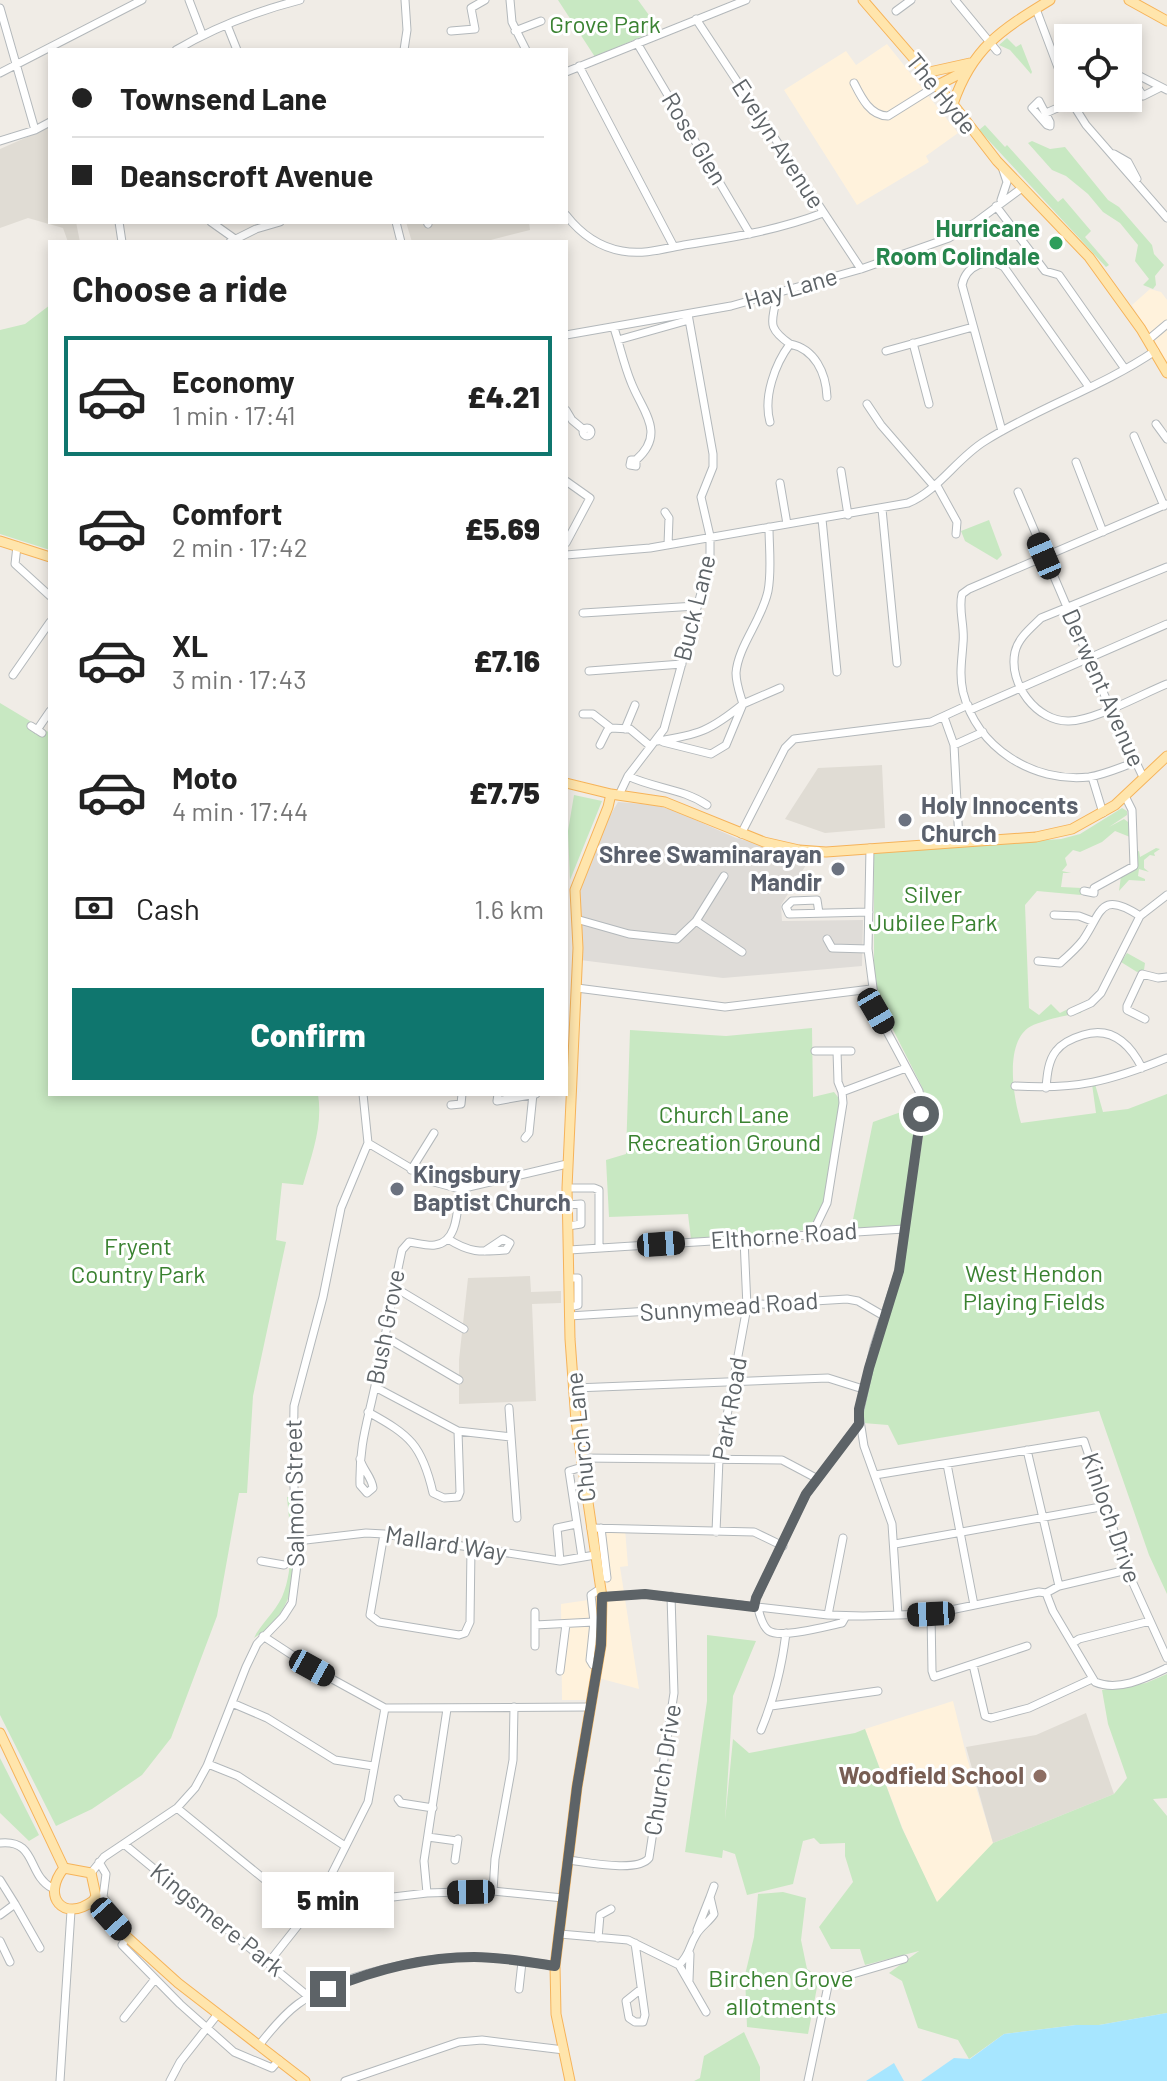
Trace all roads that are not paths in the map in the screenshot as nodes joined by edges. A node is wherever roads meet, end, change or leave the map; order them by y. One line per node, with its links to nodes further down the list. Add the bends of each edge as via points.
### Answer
1 (142, 0): 28 (street)
2 (189, 0): 24 (street)
3 (263, 0): 16 (street)
4 (300, 0): 16 (street)
5 (405, 0): 31 (street)
6 (485, 0): 22 (street, via 471,8 475,29)
7 (510, 0): 23 (street)
8 (746, 0): 18 (street)
9 (863, 0): 39 (main road, The Hyde)
10 (911, 0): 17 (street)
11 (955, 0): 26 (street)
12 (1050, 0): 15 (main road)
13 (1129, 0): 20 (main road)
14 (0, 8): 34 (street)
15 (1036, 9): 26 (main road); 33 (street)
16 (266, 10): 21 (street)
17 (896, 11)
18 (696, 19): 25 (street); 55 (street, Evelyn Avenue)
19 (541, 21): 23 (street)
20 (1167, 21)
21 (227, 25): 24 (street); 30 (street)
22 (451, 31)
23 (515, 31): 32 (street)
24 (202, 34): 29 (street)
25 (637, 43): 35 (street); 60 (street, Rose Glen)
26 (993, 47): 36 (main road)
27 (48, 48): 34 (street)
28 (49, 48)
29 (179, 48)
30 (236, 48)
31 (404, 48)
32 (525, 48)
33 (1054, 55)
34 (16, 65): 38 (street); 50 (street)
35 (579, 66): 37 (street); 62 (street)
36 (969, 67): 39 (main road); 42 (main road); 45 (main road)
37 (568, 71)
38 (0, 73)
39 (925, 73): 42 (main road, The Hyde)
40 (1142, 78): 43 (street)
41 (854, 83): 42 (street, via 871,111 882,116)
42 (936, 86): 45 (main road, The Hyde)
43 (1163, 89): 44 (street)
44 (1142, 94)
45 (953, 104): 52 (main road, The Hyde)
46 (1054, 108): 48 (street)
47 (1078, 112): 57 (street)
48 (1046, 113)
49 (48, 123): 50 (street)
50 (35, 130): 51 (street)
51 (0, 141)
52 (1002, 166): 53 (main road, The Hyde); 54 (street, via 1007,182)
53 (1022, 188): 54 (street, Hay Lane); 71 (main road, The Hyde, via 1089,257)
54 (998, 204): 63 (street, Hay Lane, via 949,238); 76 (street, via 1045,271 1059,275)
55 (823, 213): 60 (street); 63 (street, Evelyn Avenue)
56 (568, 217): 62 (street, via 589,237 613,249)
57 (1167, 218)
58 (213, 224): 61 (street)
59 (275, 224): 61 (street)
60 (750, 234): 62 (street)
61 (232, 240)
62 (674, 247)
63 (861, 269): 64 (street, Hay Lane)
64 (776, 295): 65 (street, Hay Lane); 73 (street, via 773,326)
65 (689, 317): 68 (street, Hay Lane); 70 (street); 105 (street, Buck Lane, via 711,442 713,467 701,493)
66 (1167, 324): 71 (street)
67 (973, 327): 72 (street); 78 (street, via 963,278 980,264 999,263); 86 (street)
68 (614, 328): 69 (street, Hay Lane); 70 (street)
69 (568, 335)
70 (618, 340): 89 (street, via 651,426 648,449)
71 (1148, 340): 75 (main road, The Hyde)
72 (913, 343): 74 (street); 81 (street)
73 (790, 344): 79 (street, via 816,361); 83 (street, via 776,370)
74 (886, 351)
75 (1155, 351): 76 (street); 77 (main road, The Hyde)
76 (1125, 369): 78 (street)
77 (1167, 373)
78 (1089, 387): 86 (street)
79 (827, 397)
80 (867, 404): 94 (street)
81 (929, 404)
82 (568, 413): 85 (street)
83 (770, 422)
84 (1156, 424): 88 (street)
85 (584, 430)
86 (1002, 431): 94 (street)
87 (1134, 436): 96 (street)
88 (1167, 439)
89 (636, 460)
90 (1076, 462): 103 (street)
91 (841, 471): 99 (street)
92 (568, 482): 106 (street, via 590,498)
93 (780, 483): 101 (street)
94 (934, 485): 97 (street, via 913,501); 104 (street, via 957,522)
95 (1018, 492): 112 (street, Derwent Avenue)
96 (1165, 505): 103 (street)
97 (882, 509): 99 (street); 121 (street)
98 (665, 512): 108 (street)
99 (848, 515): 100 (street)
100 (822, 519): 101 (street); 124 (street)
101 (787, 524): 102 (street)
102 (769, 527): 105 (street); 129 (street, via 768,589 737,670)
103 (1103, 532): 112 (street)
104 (956, 534)
105 (710, 536): 108 (street); 115 (street, Buck Lane, via 710,560)
106 (568, 539)
107 (0, 541): 109 (main road)
108 (668, 545): 110 (street)
109 (17, 546): 111 (main road); 114 (street, via 15,564)
110 (568, 555)
111 (48, 556)
112 (1044, 556): 116 (street, Derwent Avenue); 131 (street, via 962,594 961,678)
113 (1167, 567): 116 (street)
114 (48, 594)
115 (696, 606): 117 (street); 122 (street, Buck Lane)
116 (1067, 608): 120 (street, Derwent Avenue); 127 (street, via 1041,618 1025,633 1015,652)
117 (583, 613)
118 (1167, 624): 120 (street)
119 (48, 625): 125 (street)
120 (1088, 659): 127 (street); 132 (street, Derwent Avenue)
121 (897, 663)
122 (682, 664): 123 (street); 140 (street, Buck Lane, via 664,729)
123 (589, 671)
124 (837, 672)
125 (14, 675)
126 (1167, 684): 132 (street)
127 (1019, 687): 131 (street); 132 (street, via 1035,707 1067,722)
128 (780, 688): 129 (street)
129 (743, 704): 140 (street, via 717,725); 140 (street, via 726,745 711,754)
130 (635, 705): 137 (street)
131 (969, 708): 135 (street); 139 (street)
132 (1110, 708): 144 (street, Derwent Avenue)
133 (48, 714): 138 (street)
134 (583, 714): 136 (street, via 593,714)
135 (944, 717): 142 (street); 153 (street, via 794,739)
136 (611, 728): 137 (street); 141 (street)
137 (625, 729): 140 (street)
138 (37, 730)
139 (983, 732): 142 (street); 146 (street, via 1035,772)
140 (653, 743): 145 (street, Buck Lane)
141 (600, 745)
142 (954, 745): 154 (street)
143 (1167, 756): 147 (main road)
144 (1136, 762): 146 (street); 147 (street, Derwent Avenue)
145 (628, 776): 149 (street, Buck Lane); 151 (street, via 686,792)
146 (1092, 777): 152 (street)
147 (1143, 777): 150 (main road)
148 (568, 783): 149 (main road)
149 (615, 794): 153 (main road, via 665,802); 163 (main road, Church Lane, via 577,882)
150 (1125, 796): 152 (main road); 157 (street, via 1132,810 1134,866 1094,888 1094,893)
151 (707, 805)
152 (1103, 813): 154 (main road, via 1047,836)
153 (741, 834): 155 (main road, via 801,850)
154 (959, 841): 155 (main road)
155 (870, 848): 159 (street)
156 (724, 876): 164 (street)
157 (1084, 891)
158 (1167, 895): 162 (street)
159 (869, 912): 160 (street); 167 (street)
160 (819, 913)
161 (1054, 915): 165 (street)
162 (1140, 916): 165 (street, via 1112,904); 173 (street, via 1101,993)
163 (573, 921): 164 (street, via 677,939); 171 (main road, Church Lane)
164 (696, 921): 168 (street)
165 (1092, 921): 169 (street, via 1084,939 1060,963)
166 (827, 939): 167 (street, via 832,948)
167 (868, 949): 172 (street)
168 (742, 952)
169 (1038, 961)
170 (1167, 977): 174 (street, via 1142,974 1127,1010)
171 (577, 988): 172 (street, via 725,1007); 183 (main road, Church Lane)
172 (871, 989): 179 (street, via 876,1011)
173 (1071, 1012)
174 (1145, 1019)
175 (815, 1051): 176 (street)
176 (837, 1051): 177 (street); 184 (street)
177 (851, 1051)
178 (1167, 1058): 180 (street)
179 (906, 1068): 184 (street); 201 (street, via 922,1106)
180 (1142, 1068): 182 (street, via 1096,1084); 182 (street, via 1124,1041 1093,1032 1056,1050)
181 (1015, 1086): 182 (street)
182 (1046, 1088)
183 (568, 1091)
184 (842, 1092): 202 (street, via 827,1203)
185 (363, 1096): 194 (street)
186 (462, 1096): 191 (street, via 461,1104)
187 (498, 1096): 188 (street, via 497,1101)
188 (521, 1096)
189 (531, 1096): 193 (street)
190 (568, 1096): 195 (main road, Church Lane)
191 (451, 1105)
192 (434, 1133): 196 (street)
193 (525, 1138)
194 (368, 1143): 196 (street); 242 (street, Salmon Street, via 341,1208 294,1406)
195 (567, 1164): 197 (main road, Church Lane); 198 (street)
196 (411, 1170): 198 (street)
197 (567, 1188): 199 (main road, Church Lane); 205 (street, via 599,1190)
198 (460, 1189): 203 (street)
199 (567, 1205): 200 (main road, Church Lane); 200 (street, via 581,1204 583,1219)
200 (568, 1226): 206 (main road, Church Lane)
201 (904, 1229): 202 (street, Elthorne Road); 211 (street, via 899,1271)
202 (812, 1234): 204 (street, Elthorne Road)
203 (448, 1239): 207 (street, via 468,1252); 208 (street, Bush Grove, via 436,1245 405,1244)
204 (744, 1239): 205 (street, Elthorne Road); 209 (street, Park Road)
205 (599, 1248): 206 (street, Elthorne Road)
206 (569, 1250): 210 (main road, Church Lane)
207 (485, 1251)
208 (394, 1287): 212 (street); 213 (street, Bush Grove)
209 (747, 1307): 210 (street, Sunnymead Road); 211 (street, Sunnymead Road, via 847,1299); 215 (street, Park Road)
210 (569, 1311): 217 (main road, Church Lane)
211 (884, 1316): 218 (street)
212 (464, 1329)
213 (384, 1336): 214 (street); 216 (street, Bush Grove)
214 (459, 1380)
215 (734, 1381): 217 (street); 218 (street, via 828,1378); 228 (street, Park Road)
216 (375, 1387): 220 (street, Bush Grove); 222 (street)
217 (575, 1388): 229 (main road, Church Lane)
218 (863, 1389): 221 (street)
219 (509, 1408): 223 (street)
220 (368, 1412): 222 (street, via 401,1430 421,1453 433,1493 444,1498 460,1492); 227 (street, Bush Grove)
221 (859, 1424): 224 (street); 225 (street)
222 (458, 1431): 223 (street)
223 (511, 1437): 234 (street)
224 (849, 1439): 225 (street); 232 (street)
225 (863, 1440): 231 (street)
226 (1027, 1450): 230 (street, Kinloch Drive); 233 (street, Kinloch Drive, via 1084,1441); 235 (street)
227 (360, 1459)
228 (719, 1459): 229 (street); 232 (street, via 786,1460); 238 (street, Park Road)
229 (582, 1463): 236 (street, via 569,1471); 237 (main road, Church Lane)
230 (947, 1464): 231 (street, Kinloch Drive); 239 (street)
231 (875, 1475): 243 (street)
232 (816, 1478): 244 (street)
233 (1106, 1506): 235 (street); 251 (street, Kinloch Drive)
234 (517, 1518)
235 (1043, 1518): 239 (street); 253 (street)
236 (576, 1524): 247 (street); 249 (street, via 557,1528)
237 (596, 1528): 238 (street); 246 (main road, Church Lane); 252 (street)
238 (716, 1532): 244 (street, via 754,1532)
239 (960, 1532): 243 (street); 257 (street)
240 (384, 1534): 242 (street, Mallard Way); 245 (street, Mallard Way); 245 (street, via 370,1615 379,1622 459,1635 470,1622)
241 (843, 1538): 261 (street)
242 (297, 1541): 269 (street, Salmon Street, via 292,1603)
243 (895, 1544): 262 (street)
244 (783, 1546): 258 (street)
245 (471, 1548): 249 (street, Mallard Way)
246 (595, 1555): 247 (street, Mallard Way); 254 (main road, Church Lane)
247 (582, 1557): 249 (street, Mallard Way)
248 (261, 1561): 250 (street)
249 (560, 1561)
250 (284, 1565)
251 (1127, 1570): 253 (street); 264 (street, Kinloch Drive)
252 (607, 1578)
253 (1059, 1586): 255 (street)
254 (601, 1593): 256 (street); 265 (street, via 591,1595); 275 (main road, Church Lane)
255 (1046, 1593): 257 (street); 270 (street)
256 (671, 1596): 258 (street); 298 (street, Church Drive, via 674,1693 649,1858 631,1865)
257 (974, 1605): 260 (street)
258 (756, 1607): 261 (street); 268 (street, via 767,1630)
259 (535, 1612): 267 (street)
260 (931, 1614): 262 (street); 274 (street, via 934,1677)
261 (828, 1615): 263 (street)
262 (898, 1615): 263 (street)
263 (846, 1616): 268 (street, via 842,1623)
264 (1150, 1621): 270 (street); 273 (street, Kinloch Drive)
265 (594, 1622): 266 (street); 275 (street, via 590,1660)
266 (566, 1624): 267 (street); 277 (street)
267 (535, 1625): 271 (street)
268 (786, 1633): 281 (street)
269 (263, 1636): 280 (street, Salmon Street); 284 (street)
270 (1073, 1643): 278 (street)
271 (535, 1646)
272 (1027, 1646): 274 (street)
273 (1167, 1658)
274 (973, 1665): 278 (street, via 985,1716 991,1718 1029,1708)
275 (597, 1666): 283 (main road, Church Lane)
276 (1167, 1668): 278 (street, via 1143,1679 1106,1685)
277 (560, 1671)
278 (1092, 1679)
279 (878, 1691): 281 (street)
280 (232, 1703): 288 (street, Salmon Street); 289 (street, via 335,1760)
281 (771, 1706): 286 (street)
282 (514, 1707): 283 (street); 285 (street); 305 (street, via 513,1760)
283 (589, 1707): 298 (main road, Church Lane)
284 (385, 1708): 285 (street); 289 (street)
285 (447, 1709): 292 (street)
286 (761, 1730)
287 (0, 1733): 300 (main road)
288 (208, 1764): 291 (street, Salmon Street); 296 (street, via 238,1776)
289 (373, 1766): 296 (street, via 368,1802)
290 (398, 1799): 292 (street)
291 (177, 1808): 295 (street, Salmon Street); 312 (street)
292 (433, 1808): 293 (street)
293 (428, 1837): 297 (street, via 458,1839); 306 (street)
294 (0, 1843): 304 (street, via 12,1842 27,1851 41,1882)
295 (124, 1844): 299 (street, Salmon Street); 324 (street, Kingsmere Park)
296 (345, 1846): 312 (street)
297 (455, 1860)
298 (568, 1860): 307 (main road, Church Lane)
299 (99, 1862): 301 (street, Salmon Street); 314 (street, via 106,1874 103,1897 115,1912)
300 (64, 1868): 301 (main road); 304 (main road)
301 (91, 1873): 308 (main road)
302 (0, 1880): 309 (street)
303 (714, 1886): 321 (street, via 714,1914 697,1932)
304 (52, 1888): 311 (main road)
305 (493, 1891): 306 (street); 307 (street)
306 (427, 1893): 312 (street)
307 (563, 1898): 315 (main road, Church Lane)
308 (93, 1901): 311 (main road); 314 (main road)
309 (15, 1904): 313 (street); 320 (street)
310 (611, 1909): 317 (street, via 600,1915)
311 (71, 1911): 340 (street)
312 (310, 1913): 324 (street)
313 (0, 1915)
314 (111, 1919): 316 (main road)
315 (560, 1934): 317 (street); 327 (main road, Church Lane)
316 (127, 1937): 328 (street, via 122,1945); 334 (main road)
317 (598, 1938): 319 (street)
318 (0, 1941): 323 (street)
319 (635, 1943): 326 (street); 331 (street)
320 (40, 1948)
321 (690, 1954): 326 (street); 329 (street)
322 (904, 1959): 345 (street, via 829,1981)
323 (10, 1962)
324 (269, 1962): 332 (street, Kingsmere Park)
325 (522, 1962): 327 (street); 330 (street); 332 (street, via 475,1957 407,1964)
326 (679, 1965): 329 (street)
327 (555, 1966): 338 (main road, Church Lane, via 556,2014)
328 (155, 1979): 335 (street); 336 (street)
329 (690, 1981): 333 (street)
330 (519, 1989)
331 (641, 1989)
332 (309, 1997): 337 (street)
333 (706, 2012)
334 (217, 2015): 336 (street); 337 (main road)
335 (124, 2018)
336 (208, 2028): 339 (street, via 234,2052 272,2068); 341 (street)
337 (260, 2044): 339 (main road)
338 (564, 2050): 343 (street, via 459,2042); 344 (main road, Church Lane)
339 (279, 2060): 342 (main road)
340 (60, 2081)
341 (170, 2081)
342 (305, 2081)
343 (345, 2081)
344 (570, 2081)
345 (808, 2081)

